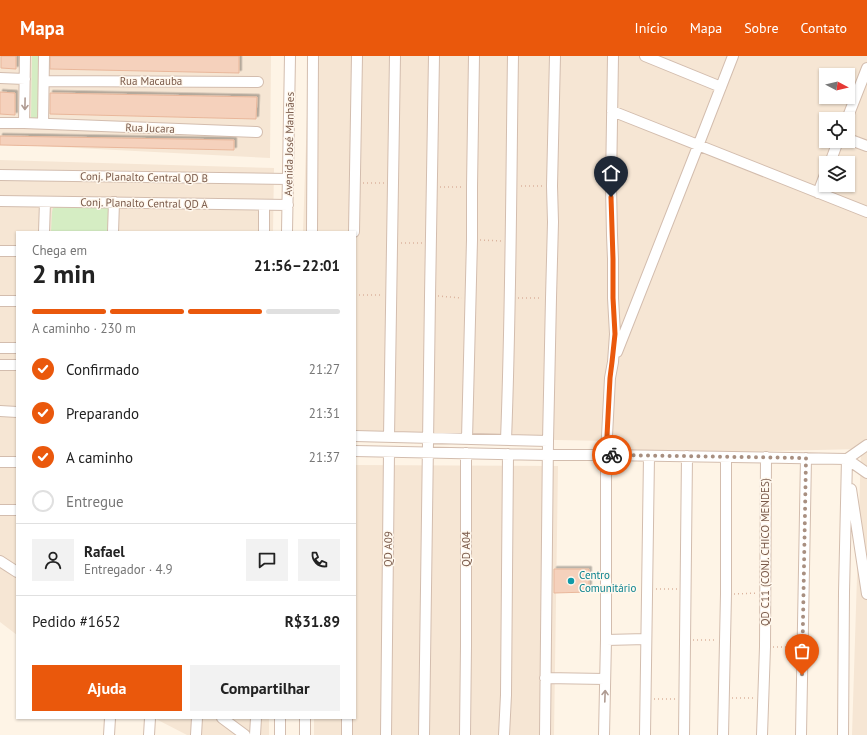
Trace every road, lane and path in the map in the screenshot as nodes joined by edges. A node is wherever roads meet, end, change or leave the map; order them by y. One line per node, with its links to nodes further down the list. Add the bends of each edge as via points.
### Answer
1 (25, 56): 16 (street)
2 (44, 56): 17 (street)
3 (290, 56): 30 (street, Avenida José Manhães)
4 (313, 56): 48 (street)
5 (357, 56): 31 (street)
6 (396, 56): 32 (street)
7 (434, 56): 35 (street)
8 (474, 56): 36 (street)
9 (514, 56): 33 (street)
10 (555, 56): 34 (street)
11 (613, 56): 20 (street)
12 (645, 56): 19 (street)
13 (733, 56): 19 (street)
14 (867, 68): 21 (street)
15 (0, 78): 16 (street)
16 (25, 79): 23 (street, one-way to 23)
17 (44, 81): 18 (street, Rua Macauba); 24 (street)
18 (258, 82)
19 (721, 87): 27 (street)
20 (612, 111): 27 (street); 66 (street, via 615,334)
21 (850, 112)
22 (0, 123): 23 (street)
23 (24, 123): 24 (street, Rua Jucara)
24 (43, 124): 25 (street, Rua Jucara)
25 (257, 132)
26 (855, 142): 28 (street)
27 (698, 146): 37 (street); 66 (street)
28 (867, 146)
29 (0, 175): 30 (street, Conj. Planalto Central QD B)
30 (288, 179): 42 (street, Avenida José Manhães)
31 (355, 183): 32 (path); 49 (street)
32 (394, 184): 52 (street)
33 (511, 186): 34 (path); 51 (street)
34 (552, 186): 61 (street)
35 (432, 187): 36 (path); 53 (street)
36 (472, 187): 50 (street)
37 (818, 193): 43 (street)
38 (0, 200): 39 (street, Conj. Planalto Central QD A)
39 (45, 202): 40 (street, Conj. Planalto Central QD A); 44 (street)
40 (114, 202): 41 (street, Conj. Planalto Central QD A); 45 (street)
41 (264, 205): 42 (street, Conj. Planalto Central QD A); 46 (street)
42 (288, 205): 47 (street, Avenida José Manhães)
43 (867, 212)
44 (44, 231)
45 (113, 231)
46 (264, 231)
47 (287, 231)
48 (312, 231)
49 (354, 231)
50 (472, 240): 51 (path); 59 (street)
51 (511, 242): 60 (street)
52 (393, 243): 53 (path); 57 (street)
53 (431, 243): 58 (street)
54 (0, 251): 55 (street)
55 (16, 251)
56 (356, 295): 57 (path)
57 (392, 295): 72 (street)
58 (430, 296): 59 (path); 73 (street)
59 (470, 298): 74 (street)
60 (510, 298): 61 (path); 75 (street)
61 (551, 298): 76 (street)
62 (0, 301): 63 (street)
63 (16, 301)
64 (0, 348): 65 (street)
65 (16, 348)
66 (612, 362): 84 (street)
67 (0, 365): 68 (street)
68 (16, 365)
69 (0, 411): 70 (street)
70 (16, 412)
71 (356, 436): 72 (street)
72 (389, 437): 73 (street)
73 (428, 438): 74 (street); 80 (street)
74 (467, 439): 75 (street)
75 (506, 440): 76 (street)
76 (548, 441): 83 (street)
77 (867, 445): 90 (street)
78 (356, 451): 79 (street)
79 (389, 452): 80 (street); 132 (street, QD A09)
80 (428, 452): 81 (street); 133 (street)
81 (466, 453): 82 (street); 134 (street, QD A04)
82 (508, 454): 83 (street); 135 (street)
83 (547, 455): 84 (street); 109 (street)
84 (606, 455): 85 (street); 103 (street)
85 (649, 456): 86 (street); 98 (street)
86 (686, 456): 87 (street); 99 (street)
87 (726, 457): 88 (street); 101 (street)
88 (766, 458): 89 (street); 100 (street, QD C11 (CONJ. CHICO MENDES))
89 (806, 458): 90 (street); 108 (street)
90 (847, 459): 93 (street); 102 (street); 143 (street)
91 (0, 462): 92 (street)
92 (16, 462)
93 (867, 473)
94 (0, 510): 95 (street)
95 (16, 510)
96 (0, 561): 97 (street)
97 (16, 571)
98 (648, 589): 99 (path); 104 (street)
99 (686, 589): 105 (street)
100 (765, 593): 101 (path); 107 (street, QD C11 (CONJ. CHICO MENDES))
101 (726, 594): 106 (street)
102 (867, 594)
103 (606, 640): 104 (street); 110 (street)
104 (646, 640): 113 (street)
105 (685, 640): 106 (path); 114 (street)
106 (725, 640): 111 (street)
107 (765, 647): 108 (path); 112 (street, QD C11 (CONJ. CHICO MENDES))
108 (802, 647): 142 (street)
109 (546, 678): 110 (street); 136 (street)
110 (605, 679): 137 (street, one-way to 110)
111 (724, 697): 112 (path); 140 (street)
112 (763, 698): 141 (street, QD C11 (CONJ. CHICO MENDES))
113 (646, 699): 114 (path); 138 (street)
114 (685, 700): 139 (street)
115 (110, 719): 124 (street)
116 (150, 719): 125 (street)
117 (197, 719): 126 (street)
118 (223, 719): 123 (street)
119 (256, 719): 128 (street)
120 (280, 719): 129 (street)
121 (305, 719): 130 (street)
122 (347, 719): 131 (street)
123 (232, 730): 127 (street)
124 (109, 735)
125 (149, 735)
126 (196, 735)
127 (245, 735)
128 (255, 735)
129 (280, 735)
130 (305, 735)
131 (347, 735)
132 (386, 735)
133 (424, 735)
134 (465, 735)
135 (504, 735)
136 (545, 735)
137 (604, 735)
138 (645, 735)
139 (684, 735)
140 (724, 735)
141 (762, 735)
142 (801, 735)
143 (843, 735)

